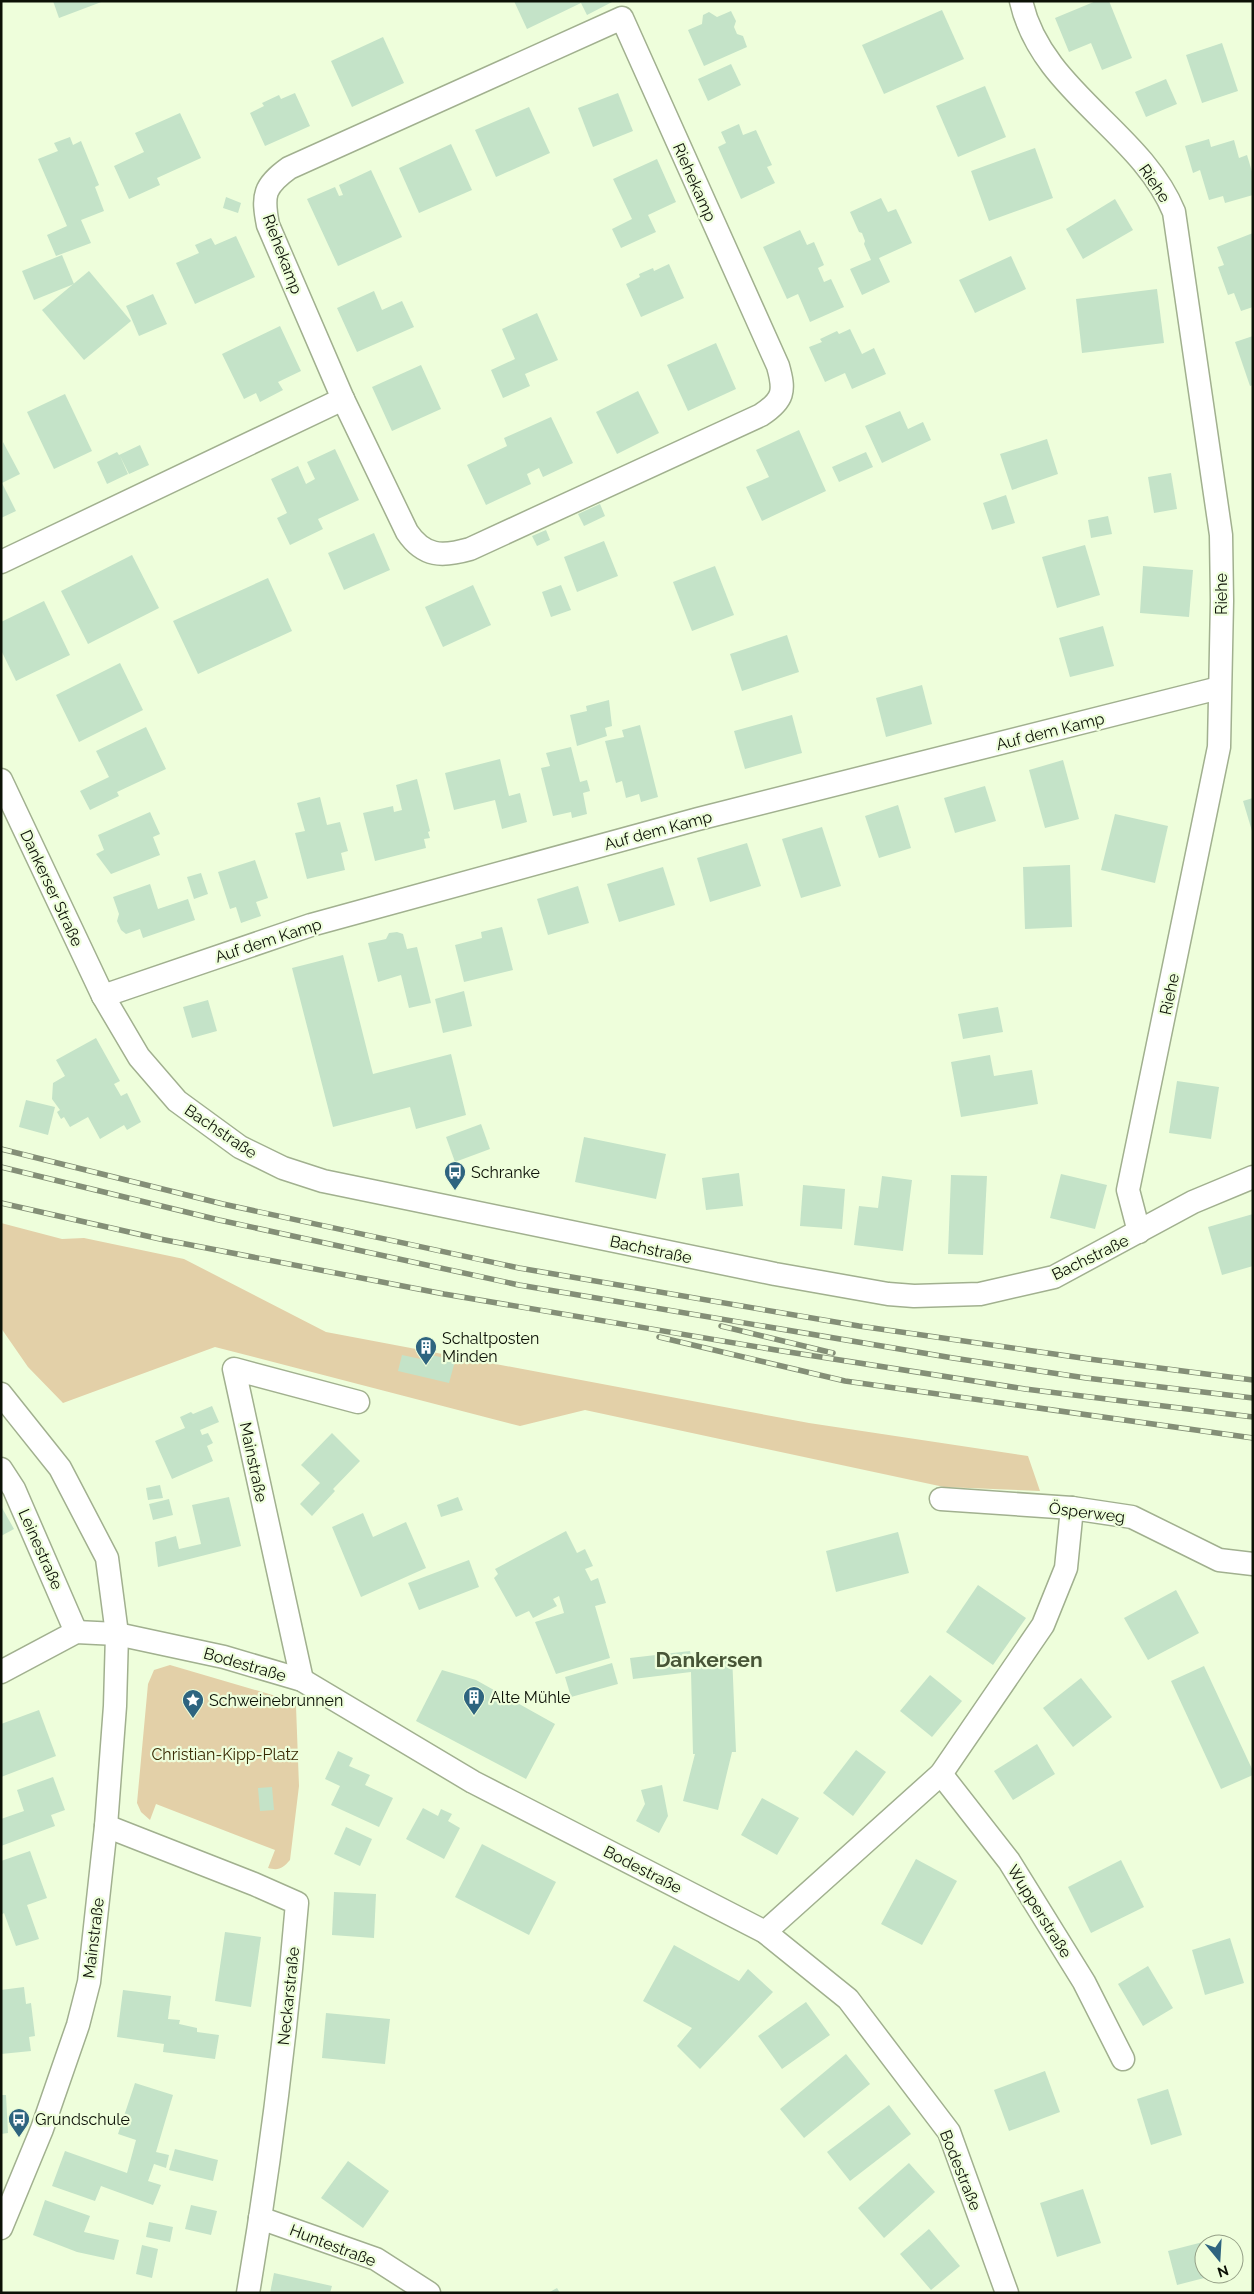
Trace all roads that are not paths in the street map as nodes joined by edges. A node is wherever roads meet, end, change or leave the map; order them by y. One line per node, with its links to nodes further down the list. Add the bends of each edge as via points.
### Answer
1 (1022, 1): 4 (street, Riehe, via 1024,15 1040,49 1150,171 1174,212 1221,534)
2 (343, 399): 2 (street, Riehekamp, via 407,532 415,544 432,554 453,554 470,549 774,407 782,395 778,366 622,18 289,168 274,178 265,192 268,225); 3 (street)
3 (1, 562)
4 (1219, 688): 6 (street, Auf dem Kamp, via 698,819 339,917); 8 (street, Riehe, via 1219,747 1128,1190)
5 (1, 780): 6 (street, Dankerser Straße)
6 (103, 996): 8 (street, Bachstraße, via 139,1057 176,1101 240,1147 282,1168 323,1181 776,1274 914,1296 980,1294 1054,1277)
7 (1253, 1177): 8 (street, Bachstraße, via 1192,1202)
8 (1139, 1232)
9 (1, 1394): 16 (street, Mainstraße, via 60,1468 107,1558)
10 (358, 1402): 18 (street, Mainstraße, via 234,1369)
11 (1, 1469): 15 (street, Leinestraße, via 14,1489)
12 (942, 1499): 13 (street, Ösperweg)
13 (1072, 1508): 14 (street, Ösperweg, via 1132,1517 1219,1560); 19 (street, via 1066,1568 1043,1625)
14 (1253, 1564)
15 (76, 1632): 16 (street, Bodestraße); 17 (street)
16 (117, 1634): 18 (street, Bodestraße, via 224,1657); 20 (street, Mainstraße)
17 (1, 1672)
18 (302, 1680): 21 (street, Bodestraße, via 473,1782)
19 (941, 1774): 21 (street); 22 (street, Wupperstraße, via 1009,1861 1084,1982)
20 (106, 1826): 23 (street, Neckarstraße, via 297,1903 287,2017); 24 (street, Mainstraße, via 89,1982 78,2025 42,2130)
21 (765, 1932): 27 (street, Bodestraße, via 848,1999 949,2132)
22 (1123, 2059)
23 (260, 2218): 25 (street, Neckarstraße); 26 (street, Huntestraße, via 376,2260)
24 (1, 2228)
25 (248, 2293)
26 (429, 2293)
27 (1007, 2293)

